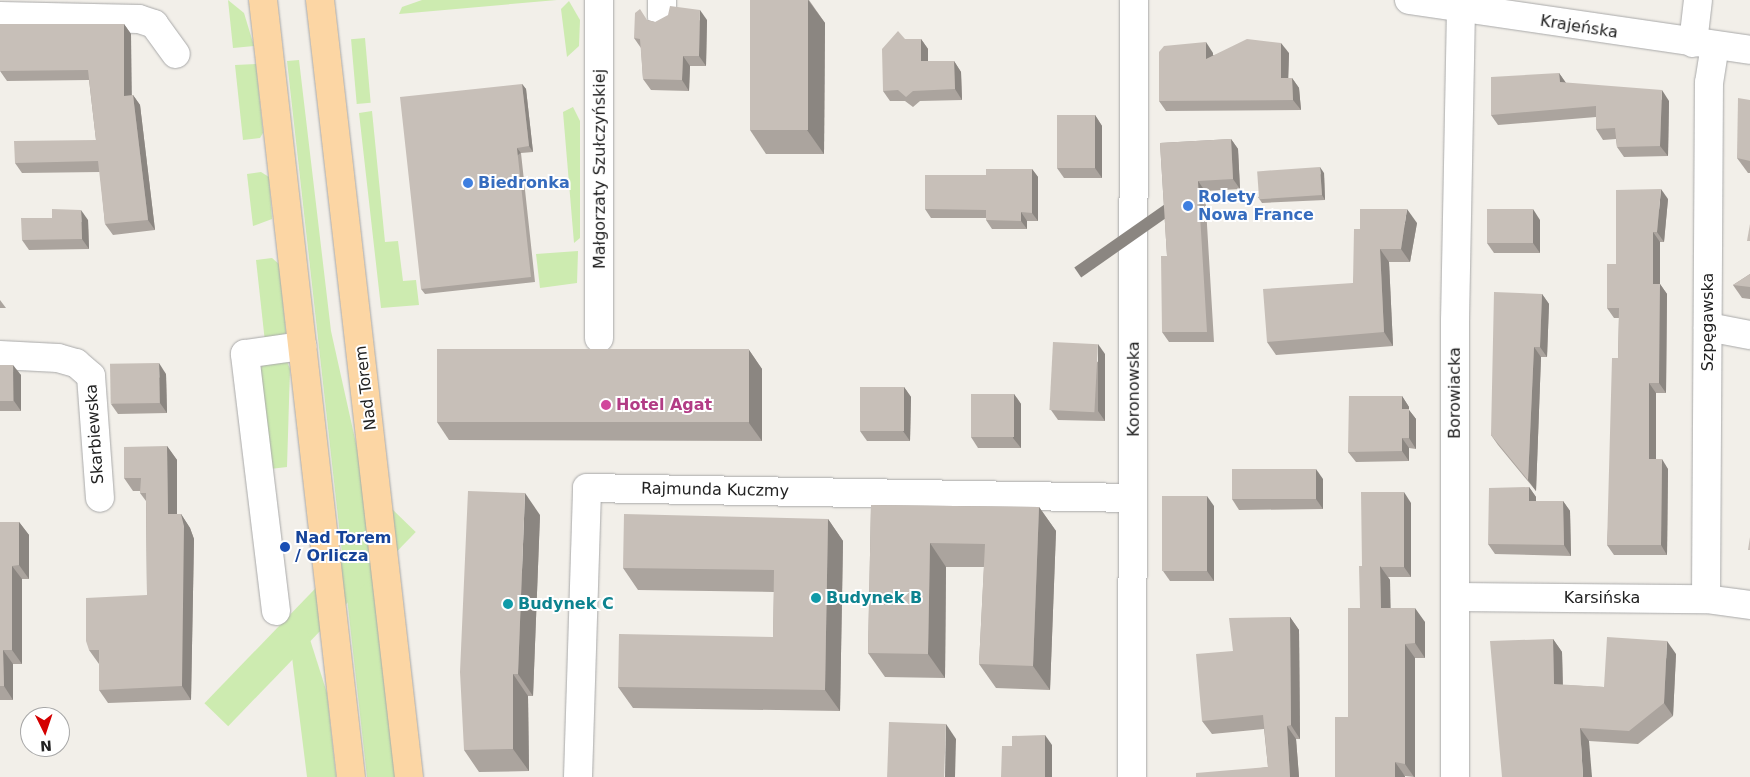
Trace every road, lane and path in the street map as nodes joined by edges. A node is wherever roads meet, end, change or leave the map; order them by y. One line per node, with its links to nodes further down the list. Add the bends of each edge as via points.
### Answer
1 (263, 0): 15 (main road)
2 (320, 0): 24 (main road, Nad Torem)
3 (599, 0): 14 (street, Małgorzaty Szułczyńskiej)
4 (1134, 0): 18 (street, Koronowska)
5 (1409, 0): 7 (street, Krajeńska)
6 (1698, 0): 9 (street, Szpęgawska)
7 (1461, 8): 9 (street, Krajeńska); 19 (street, Borowiacka)
8 (0, 16): 11 (street, via 139,19 154,24)
9 (1704, 44): 10 (street, Krajeńska); 12 (street, Szpęgawska, via 1709,83)
10 (1750, 50)
11 (176, 54)
12 (1708, 326): 13 (street); 20 (street, Szpęgawska)
13 (1750, 335)
14 (599, 338)
15 (302, 346): 22 (street, via 245,354); 23 (main road)
16 (0, 355): 17 (street, Skarbiewska, via 58,358 76,363 91,376)
17 (100, 498)
18 (1133, 498): 25 (street, Rajmunda Kuczmy, via 587,488); 26 (street, Koronowska)
19 (1455, 597): 20 (street, Karsińska); 27 (street, Borowiacka)
20 (1706, 599): 21 (street, Karsińska)
21 (1750, 605)
22 (276, 611)
23 (351, 777)
24 (409, 777)
25 (578, 777)
26 (1132, 777)
27 (1455, 777)

